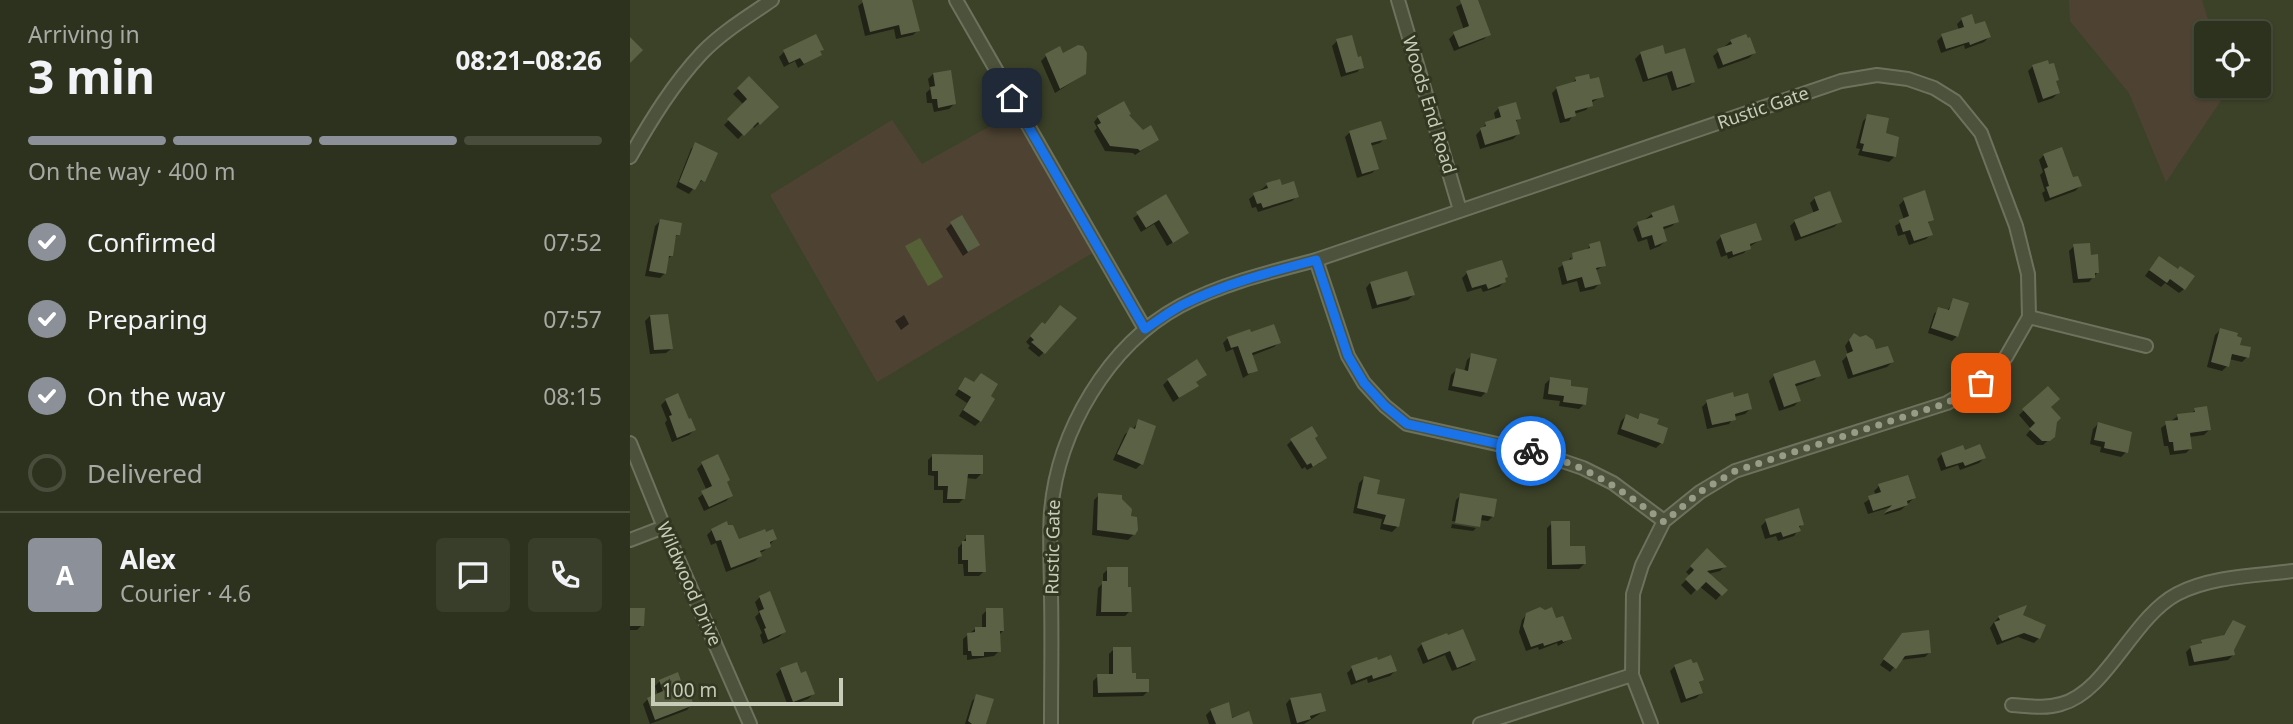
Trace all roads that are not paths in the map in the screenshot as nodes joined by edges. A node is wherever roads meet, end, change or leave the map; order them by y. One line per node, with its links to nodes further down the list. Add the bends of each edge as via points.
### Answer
1 (772, 0): 4 (street, via 704,51 671,89)
2 (956, 0): 8 (street)
3 (1398, 0): 5 (street, Woods End Road)
4 (630, 157)
5 (1461, 210): 6 (street, Rustic Gate); 7 (street, Rustic Gate, via 1841,81 1877,75 1908,79 1955,101 1981,133 2016,226 2028,274)
6 (1316, 260): 8 (street, Rustic Gate, via 1217,290 1180,306); 11 (street, via 1348,356 1364,383 1407,424 1542,454 1583,468 1613,483)
7 (2029, 317): 9 (street); 11 (street, via 2006,357 1981,383 1947,403 1735,471)
8 (1145, 329): 18 (street, Rustic Gate, via 1102,377 1081,411 1056,480 1050,540)
9 (2146, 346)
10 (630, 443): 12 (street, Wildwood Drive)
11 (1664, 522): 15 (street, via 1633,594)
12 (664, 527): 13 (street); 17 (street, Wildwood Drive)
13 (630, 540)
14 (2293, 571): 16 (street, via 2211,582 2176,594 2149,617 2092,687 2078,697 2048,707)
15 (1632, 675): 19 (street); 20 (street)
16 (2012, 705)
17 (750, 724)
18 (1051, 724)
19 (1480, 724)
20 (1651, 724)

